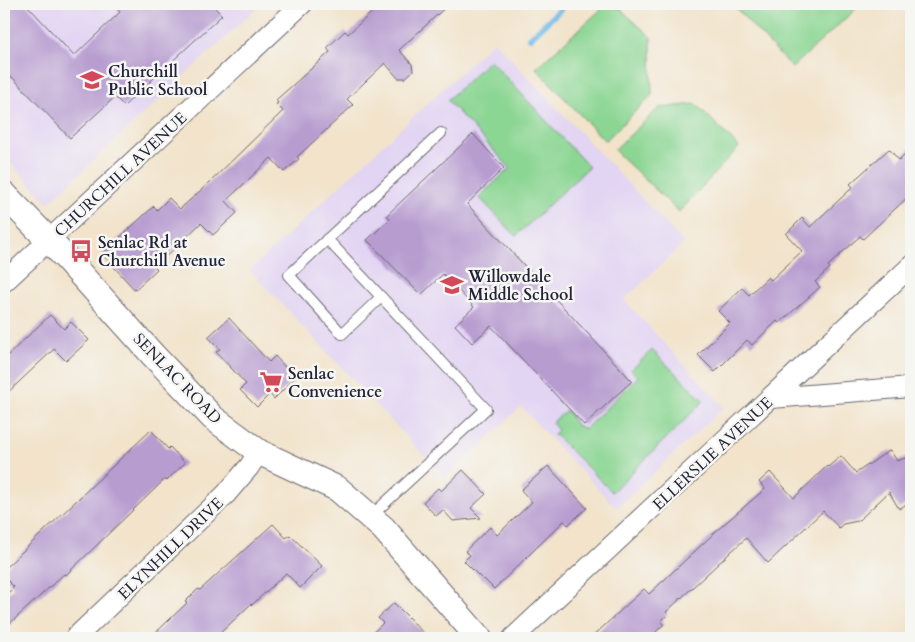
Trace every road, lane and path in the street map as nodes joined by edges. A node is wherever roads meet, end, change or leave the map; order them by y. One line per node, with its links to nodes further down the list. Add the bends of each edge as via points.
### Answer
1 (302, 4): 5 (street, CHURCHILL AVENUE)
2 (441, 133): 4 (lane)
3 (4, 194): 5 (street, SENLAC ROAD)
4 (327, 239): 8 (lane); 8 (lane, via 289,275 342,334)
5 (49, 240): 7 (street, CHURCHILL AVENUE); 11 (street, SENLAC ROAD, via 213,418)
6 (911, 266): 10 (street, ELLERSLIE AVENUE)
7 (4, 282)
8 (381, 297): 12 (lane, via 486,409)
9 (911, 387): 10 (street)
10 (771, 398): 15 (street, ELLERSLIE AVENUE)
11 (259, 452): 12 (street, SENLAC ROAD, via 338,489); 13 (street, ELYNHILL DRIVE, via 226,494)
12 (370, 517): 14 (street, SENLAC ROAD)
13 (75, 638)
14 (479, 638)
15 (513, 638)

